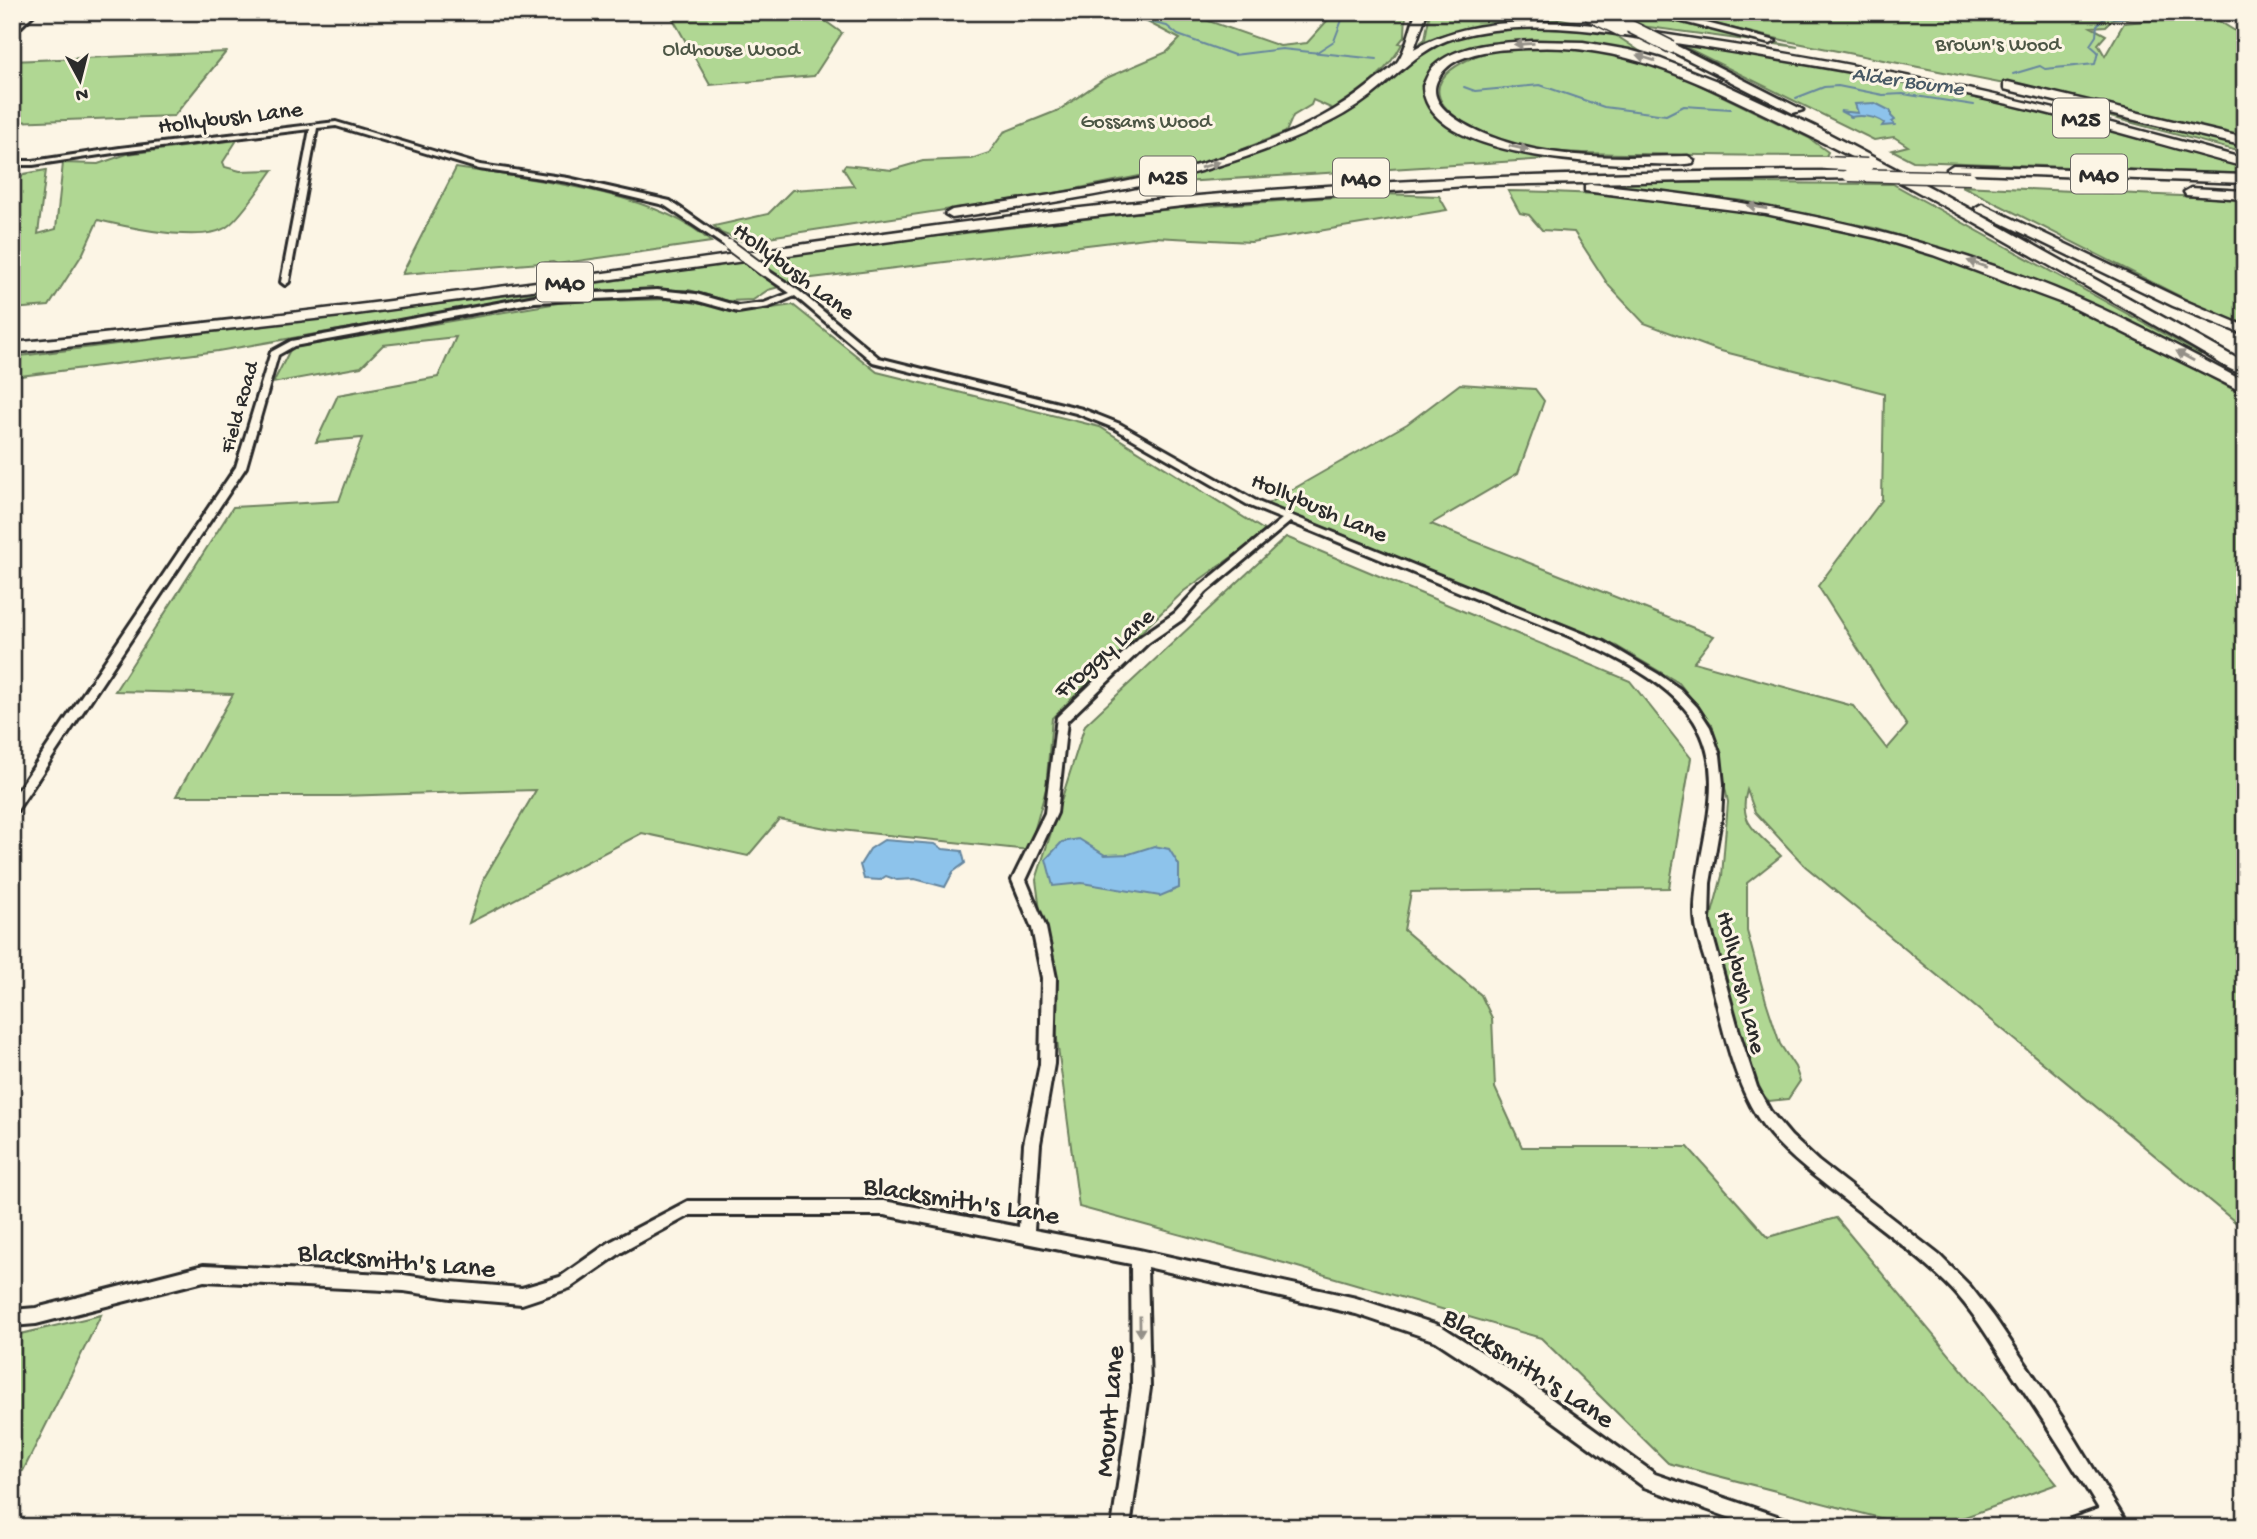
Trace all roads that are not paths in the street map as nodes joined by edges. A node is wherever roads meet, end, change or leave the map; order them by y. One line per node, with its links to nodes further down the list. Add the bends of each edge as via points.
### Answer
1 (33, 12): 7 (street)
2 (1422, 12): 8 (highway, M25)
3 (1539, 12): 14 (highway, M25, via 1923,75)
4 (1649, 12): 9 (highway, via 1761,39)
5 (1587, 13): 12 (highway, bridge)
6 (1606, 14): 25 (highway, bridge)
7 (12, 33)
8 (1404, 59): 18 (highway, M25, via 1446,37 1491,28 1610,31 1915,81 2097,122); 26 (highway, M25, one-way to 8, via 1139,183 1247,153 1347,106)
9 (1913, 67)
10 (1993, 83): 13 (highway)
11 (314, 127): 17 (street, Hollybush Lane); 27 (street); 28 (street, Hollybush Lane, bridge, via 336,124 479,167 568,180 667,203)
12 (1821, 136): 15 (highway, one-way to 15, via 1671,67 1592,46 1548,43 1487,48 1449,62 1430,83 1432,101 1447,118 1469,132 1506,145 1578,158); 33 (highway)
13 (2245, 142)
14 (2245, 155)
15 (1697, 160)
16 (1761, 161): 19 (highway, M40)
17 (12, 163)
18 (2245, 163)
19 (1829, 165): 20 (highway, M40, bridge); 26 (highway, M40, via 1401,176 1082,202)
20 (2245, 179)
21 (1973, 180): 22 (highway, M40); 23 (highway, M40, bridge, via 1849,175 1527,177); 24 (highway, M40)
22 (2245, 187)
23 (1258, 195): 31 (highway, M40, via 1010,221 538,286); 34 (highway, M40, one-way to 23, via 2030,284 1906,241 1799,215 1683,196 1556,186)
24 (2245, 195)
25 (1980, 207): 29 (highway); 32 (highway)
26 (893, 226): 30 (highway, M40, via 267,311)
27 (285, 282)
28 (796, 293): 35 (street, Hollybush Lane, via 876,360 1079,411 1117,426 1254,504); 36 (street, Field Road, via 766,305 738,309 696,297 657,293 535,299 291,344 274,354 241,467)
29 (2245, 331)
30 (12, 338)
31 (12, 348)
32 (2245, 357)
33 (2245, 370)
34 (2245, 388)
35 (1290, 518): 37 (street, Froggy Lane, via 1202,590 1180,616 1144,640 1061,720 1051,813 1020,880 1039,928 1049,978 1047,1064 1032,1144); 40 (street, Hollybush Lane, via 1600,645 1668,684 1691,705 1705,727 1717,772 1703,924 1751,1092 1798,1151 1956,1282 2054,1419)
36 (12, 809)
37 (1026, 1236): 38 (street, Blacksmith's Lane); 39 (street, Blacksmith's Lane, via 884,1208 688,1208 616,1247 564,1283 522,1296 404,1283 204,1273 36,1316)
38 (1139, 1258): 41 (street, Mount Lane, one-way to 41, via 1141,1388); 42 (street, Blacksmith's Lane, via 1356,1306 1441,1334 1650,1481)
39 (12, 1318)
40 (2116, 1520): 43 (street)
41 (1121, 1527)
42 (1783, 1527)
43 (2071, 1527)

